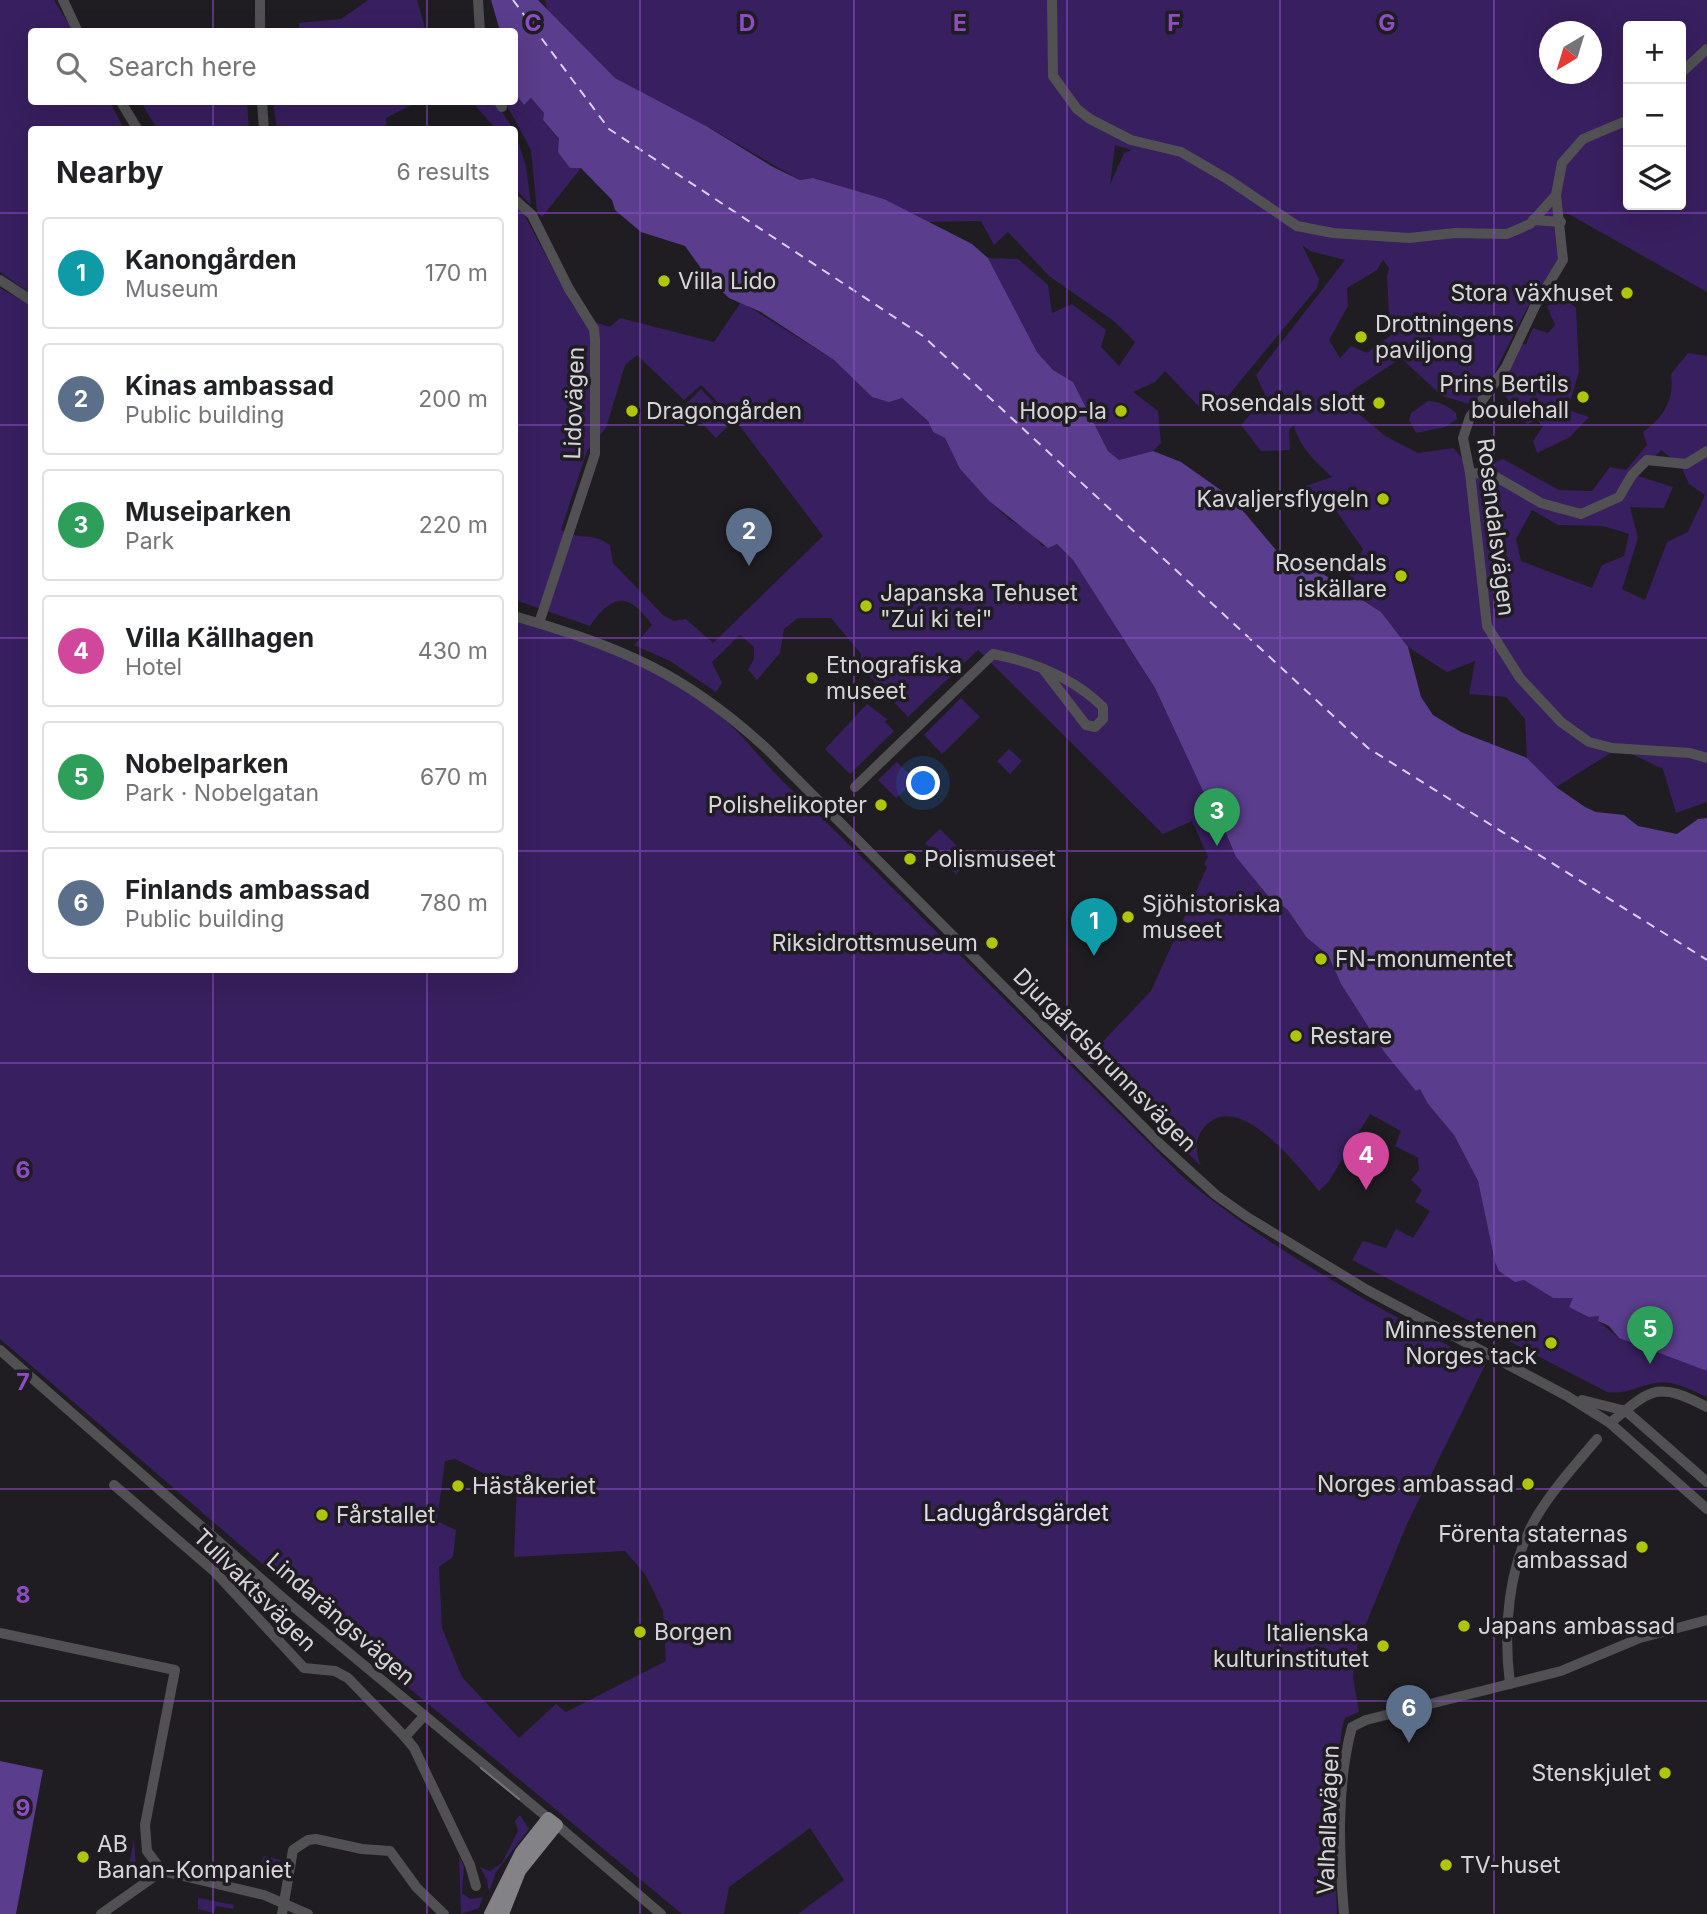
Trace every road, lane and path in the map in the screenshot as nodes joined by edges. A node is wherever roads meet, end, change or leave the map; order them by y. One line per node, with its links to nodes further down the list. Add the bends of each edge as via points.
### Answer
1 (63, 0): 5 (street)
2 (260, 0): 6 (street)
3 (478, 0): 7 (street)
4 (1052, 0): 17 (street, via 1055,81 1083,115 1134,140 1181,152 1309,230 1409,238 1507,234)
5 (76, 28)
6 (260, 28)
7 (480, 28)
8 (1707, 49): 9 (street)
9 (1686, 68)
10 (123, 105): 13 (street)
11 (261, 105): 14 (street)
12 (1623, 122): 15 (street, via 1583,139 1567,154)
13 (136, 126)
14 (264, 126)
15 (1556, 195): 17 (street); 18 (street, Rosendalsvägen)
16 (518, 202): 24 (street, Lidovägen, via 533,215 595,339 595,454)
17 (1534, 220): 18 (street)
18 (1561, 222): 22 (street, Rosendalsvägen, via 1563,260 1559,271 1535,306 1506,367 1466,424 1463,438)
19 (0, 280): 20 (street)
20 (28, 298)
21 (1707, 451): 22 (street, via 1686,464 1647,460 1619,497 1581,514 1541,503 1491,474)
22 (1470, 473): 26 (street, Rosendalsvägen, via 1487,626 1520,678 1560,722 1589,742)
23 (518, 616): 24 (street, Djurgårdsbrunnsvägen)
24 (539, 623): 29 (street, Djurgårdsbrunnsvägen, via 610,646 666,671 738,722 1216,1195 1367,1290)
25 (1043, 669): 25 (street, via 1086,691 1104,707 1103,719 1095,727 1086,725); 27 (street, via 993,654)
26 (1707, 758)
27 (855, 787)
28 (0, 1350): 40 (street, Lindarängsvägen)
29 (1567, 1396): 31 (street); 32 (street)
30 (1707, 1407): 31 (street, via 1683,1395 1660,1391 1644,1394)
31 (1626, 1411): 32 (street); 34 (street)
32 (1610, 1423): 36 (street)
33 (1597, 1439): 39 (street, via 1536,1518 1524,1549 1507,1621)
34 (1707, 1482)
35 (114, 1485): 41 (street, Tullvaktsvägen, via 215,1572 304,1668 335,1671 348,1678)
36 (1707, 1509)
37 (1707, 1620): 39 (street, via 1640,1638 1561,1671)
38 (0, 1633): 43 (street, via 174,1670 145,1825 147,1851)
39 (1510, 1684): 51 (street, Valhallavägen, via 1352,1727 1343,1798)
40 (424, 1716): 41 (street); 42 (street, Lindarängsvägen)
41 (405, 1737): 44 (street, Tullvaktsvägen)
42 (552, 1821): 47 (main road); 50 (street, Lindarängsvägen)
43 (162, 1871): 45 (street, via 264,1895); 48 (street)
44 (476, 1886)
45 (283, 1909): 46 (street, via 293,1850 316,1839 390,1851 417,1888); 49 (street)
46 (442, 1911)
47 (491, 1913)
48 (102, 1914)
49 (308, 1914)
50 (661, 1914)
51 (1344, 1914)

